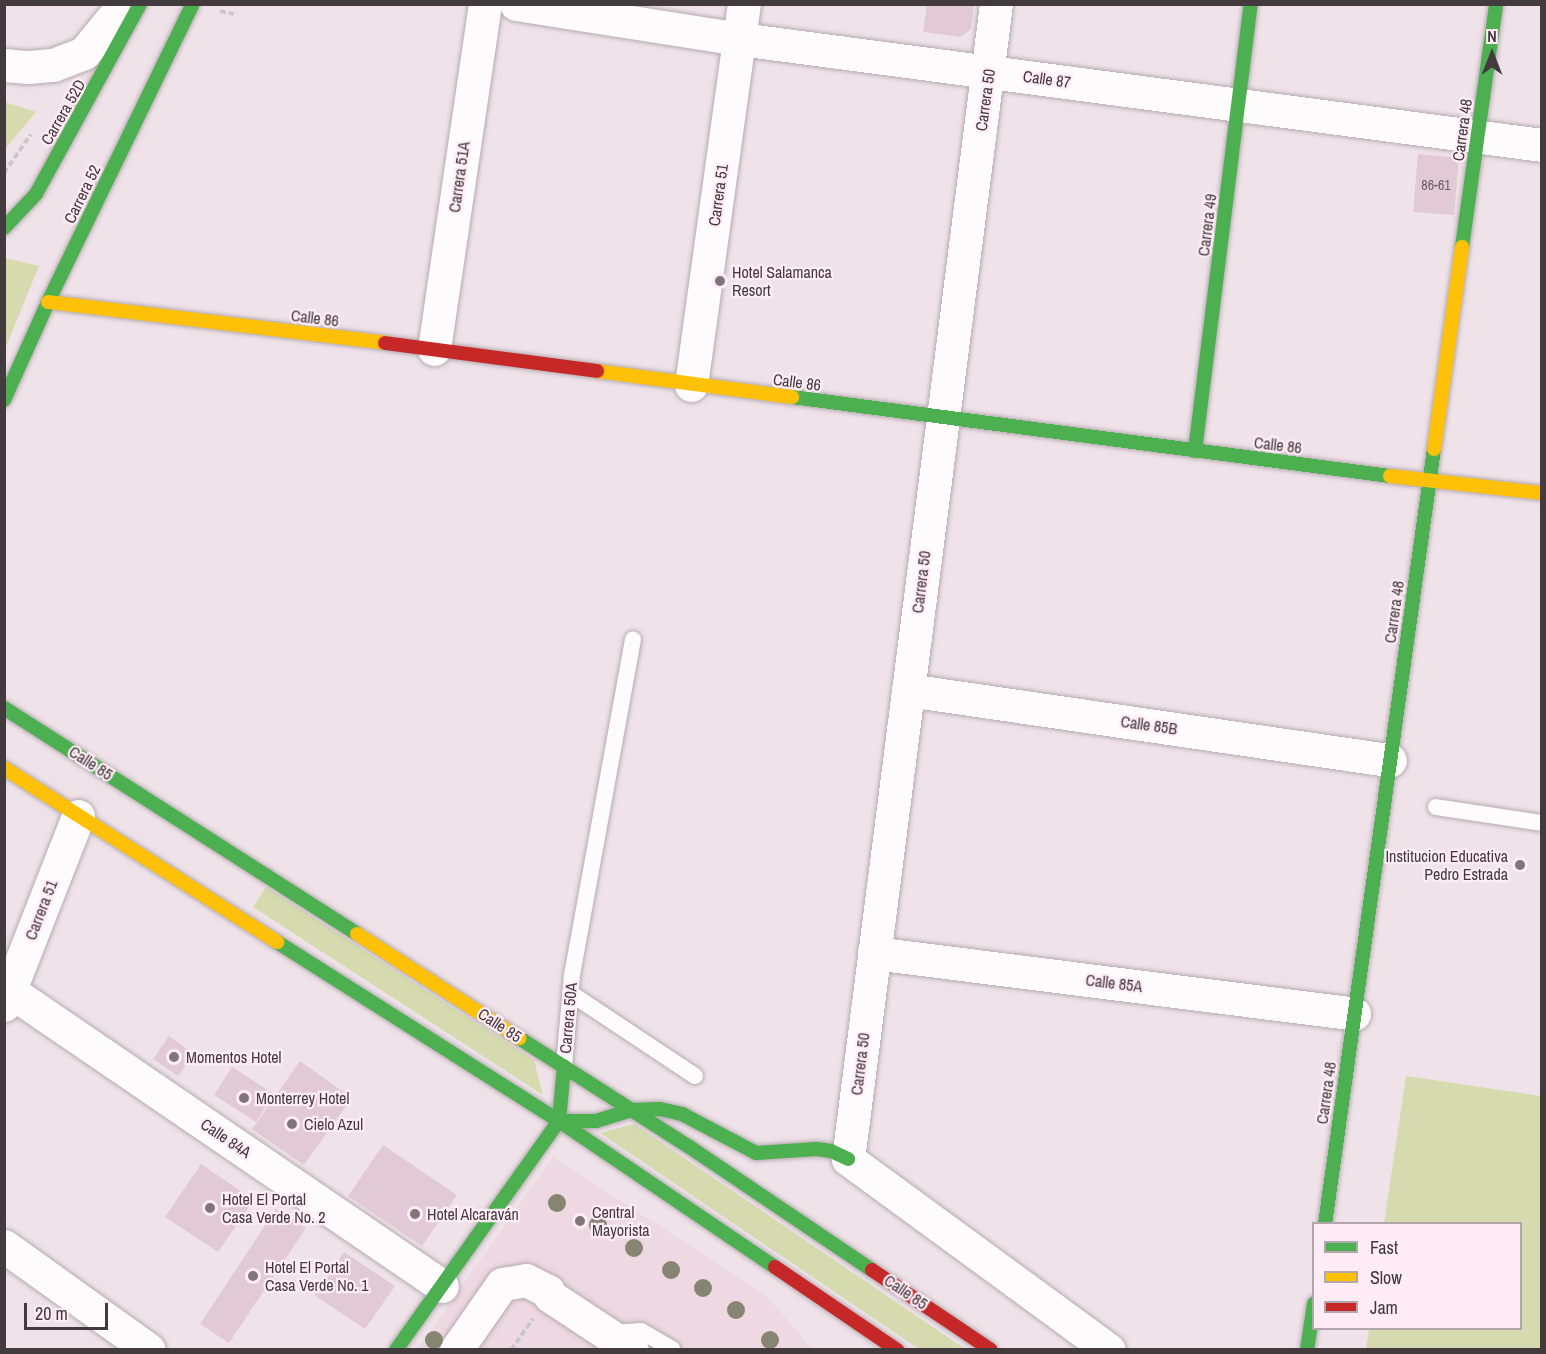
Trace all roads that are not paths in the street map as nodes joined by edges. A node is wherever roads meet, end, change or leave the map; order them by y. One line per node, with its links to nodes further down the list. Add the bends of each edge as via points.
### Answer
1 (124, 4): 11 (street, via 84,53 53,65)
2 (140, 4): 16 (street, Carrera 52D, via 36,194)
3 (193, 4): 17 (street, Carrera 52)
4 (485, 4): 18 (street, Carrera 51A)
5 (516, 4): 10 (street, Calle 87)
6 (744, 4): 10 (street, Carrera 51)
7 (996, 4): 12 (street, Carrera 50)
8 (1251, 4): 13 (street, Carrera 49)
9 (1496, 4): 14 (street, Carrera 48)
10 (740, 39): 12 (street, Calle 87); 19 (street, Carrera 51)
11 (4, 65)
12 (989, 71): 13 (street, Calle 87); 21 (street, Carrera 50)
13 (1239, 106): 14 (street, Calle 87); 22 (street, Carrera 49)
14 (1478, 136): 15 (street, Calle 87); 23 (street, Carrera 48)
15 (1542, 146)
16 (4, 228)
17 (48, 302): 18 (street, Calle 86); 20 (street, Carrera 52)
18 (434, 350): 19 (street, Calle 86)
19 (691, 385): 21 (street, Calle 86)
20 (4, 400)
21 (942, 418): 22 (street, Calle 86); 26 (street, Carrera 50)
22 (1195, 451): 23 (street, Calle 86)
23 (1429, 481): 24 (street, Calle 86); 28 (street, Carrera 48)
24 (1542, 493)
25 (633, 639): 34 (lane, Carrera 50A)
26 (908, 690): 28 (street, Calle 85B); 33 (street, Carrera 50)
27 (4, 708): 37 (street, Calle 85)
28 (1390, 760): 36 (street, Carrera 48)
29 (4, 768): 31 (street)
30 (1436, 807): 32 (lane)
31 (78, 816): 35 (street, Carrera 51); 40 (street)
32 (1542, 823)
33 (874, 953): 36 (street, Calle 85A); 41 (street, Carrera 50)
34 (570, 993): 37 (lane, Carrera 50A); 38 (lane)
35 (7, 998): 45 (street, Calle 84A)
36 (1354, 1014): 42 (street, Carrera 48)
37 (564, 1066): 39 (street, Calle 85); 40 (street, Carrera 50A)
38 (695, 1076)
39 (632, 1110): 40 (street, via 596,1121); 41 (street, via 660,1109 682,1114 756,1153 817,1149); 54 (street, Calle 85)
40 (559, 1121): 44 (street); 45 (street)
41 (848, 1159): 55 (street)
42 (1325, 1222)
43 (4, 1246): 50 (street)
44 (789, 1277): 46 (street); 53 (street)
45 (442, 1286): 51 (street)
46 (825, 1317)
47 (1312, 1317): 56 (street)
48 (620, 1341): 49 (lane, via 641,1331); 52 (street, via 526,1280 502,1284)
49 (672, 1349)
50 (149, 1350)
51 (396, 1350)
52 (456, 1350)
53 (897, 1350)
54 (991, 1350)
55 (1109, 1350)
56 (1307, 1350)

